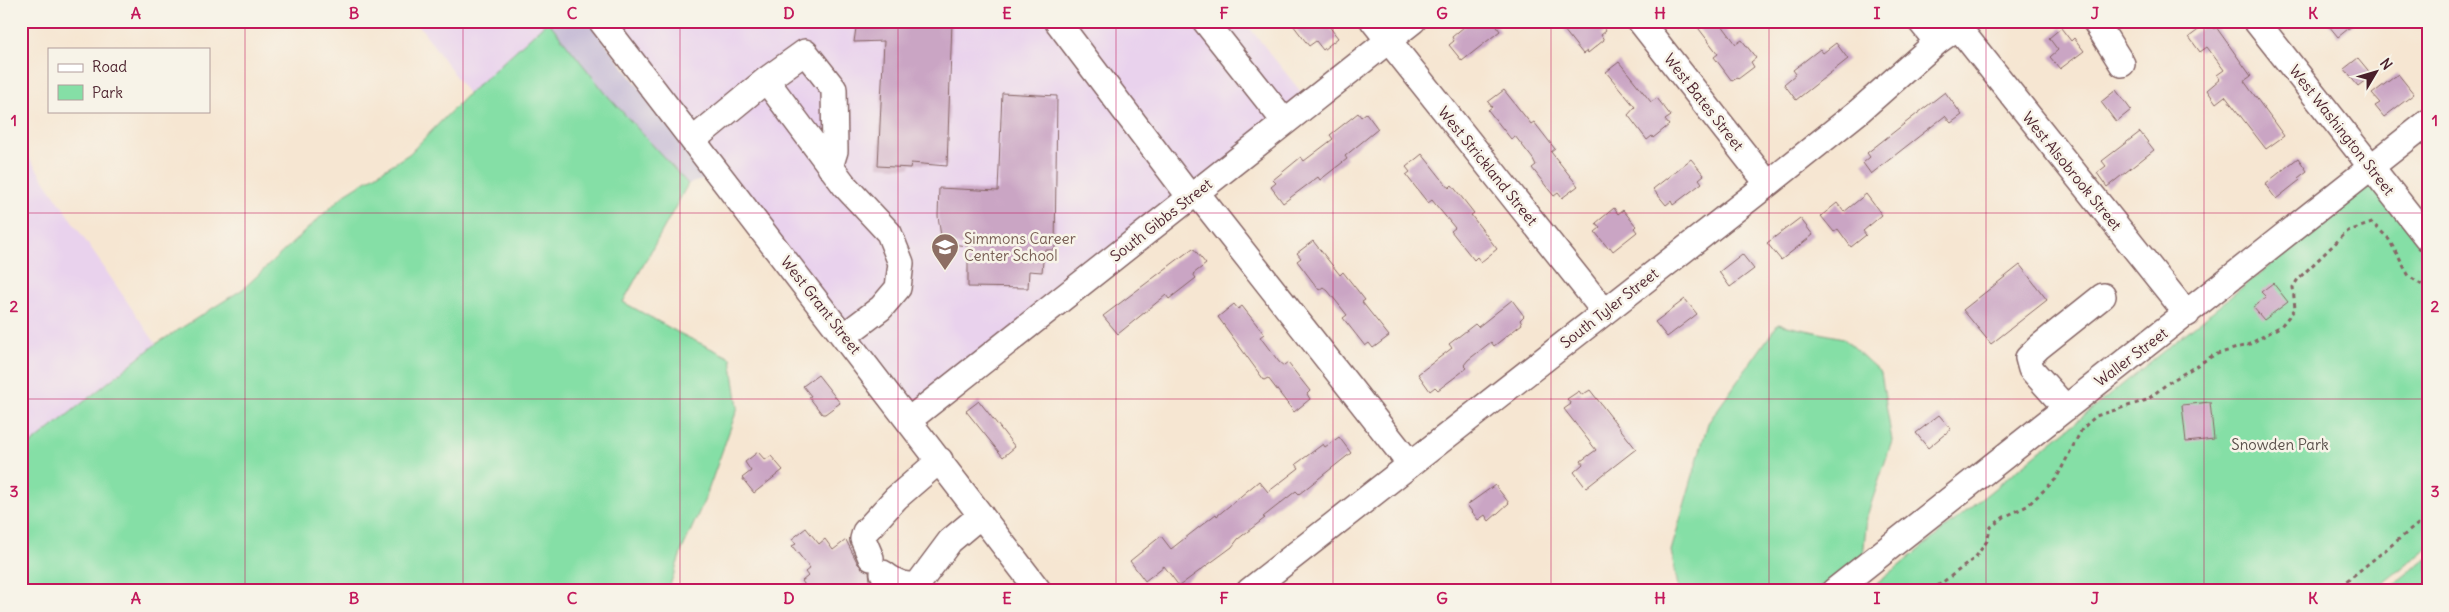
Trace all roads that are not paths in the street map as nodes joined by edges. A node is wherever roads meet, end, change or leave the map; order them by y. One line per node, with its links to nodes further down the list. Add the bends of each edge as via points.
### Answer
1 (601, 21): 17 (street, West Grant Street)
2 (1057, 21): 21 (street)
3 (1204, 21): 15 (street)
4 (1373, 21): 11 (street, West Strickland Street)
5 (1413, 21): 11 (street, South Gibbs Street)
6 (1640, 21): 20 (street, West Bates Street)
7 (1920, 21): 12 (street)
8 (2095, 21): 13 (street)
9 (2256, 21): 19 (street, West Washington Street)
10 (1962, 24): 12 (street, South Tyler Street); 25 (street, West Alsobrook Street)
11 (1388, 41): 15 (street, South Gibbs Street); 24 (street, West Strickland Street)
12 (1937, 42): 20 (street, South Tyler Street, via 1858,112)
13 (2122, 64)
14 (766, 80): 17 (street); 18 (street); 18 (street, via 805,52 834,89 835,151)
15 (1285, 122): 21 (street, South Gibbs Street)
16 (2428, 122): 19 (street, Waller Street)
17 (693, 140): 26 (street, West Grant Street)
18 (830, 166): 26 (street, via 889,233 901,263 898,288 881,308)
19 (2370, 167): 22 (street, West Washington Street); 25 (street, Waller Street)
20 (1768, 184): 24 (street, South Tyler Street)
21 (1193, 195): 28 (street, South Gibbs Street); 30 (street)
22 (2428, 239)
23 (2103, 296): 27 (street, via 2028,358 2031,369)
24 (1604, 311): 30 (street, South Tyler Street)
25 (2187, 314): 27 (street, Waller Street)
26 (844, 336): 28 (street, West Grant Street)
27 (2066, 408): 34 (street, Waller Street)
28 (909, 420): 29 (street, West Grant Street)
29 (940, 460): 31 (street, West Grant Street); 31 (street, via 896,498 864,532 863,539 877,565 899,583 918,584 950,541)
30 (1410, 464): 33 (street, South Tyler Street)
31 (981, 515): 32 (street, West Grant Street)
32 (1039, 591)
33 (1249, 591)
34 (1834, 591)

